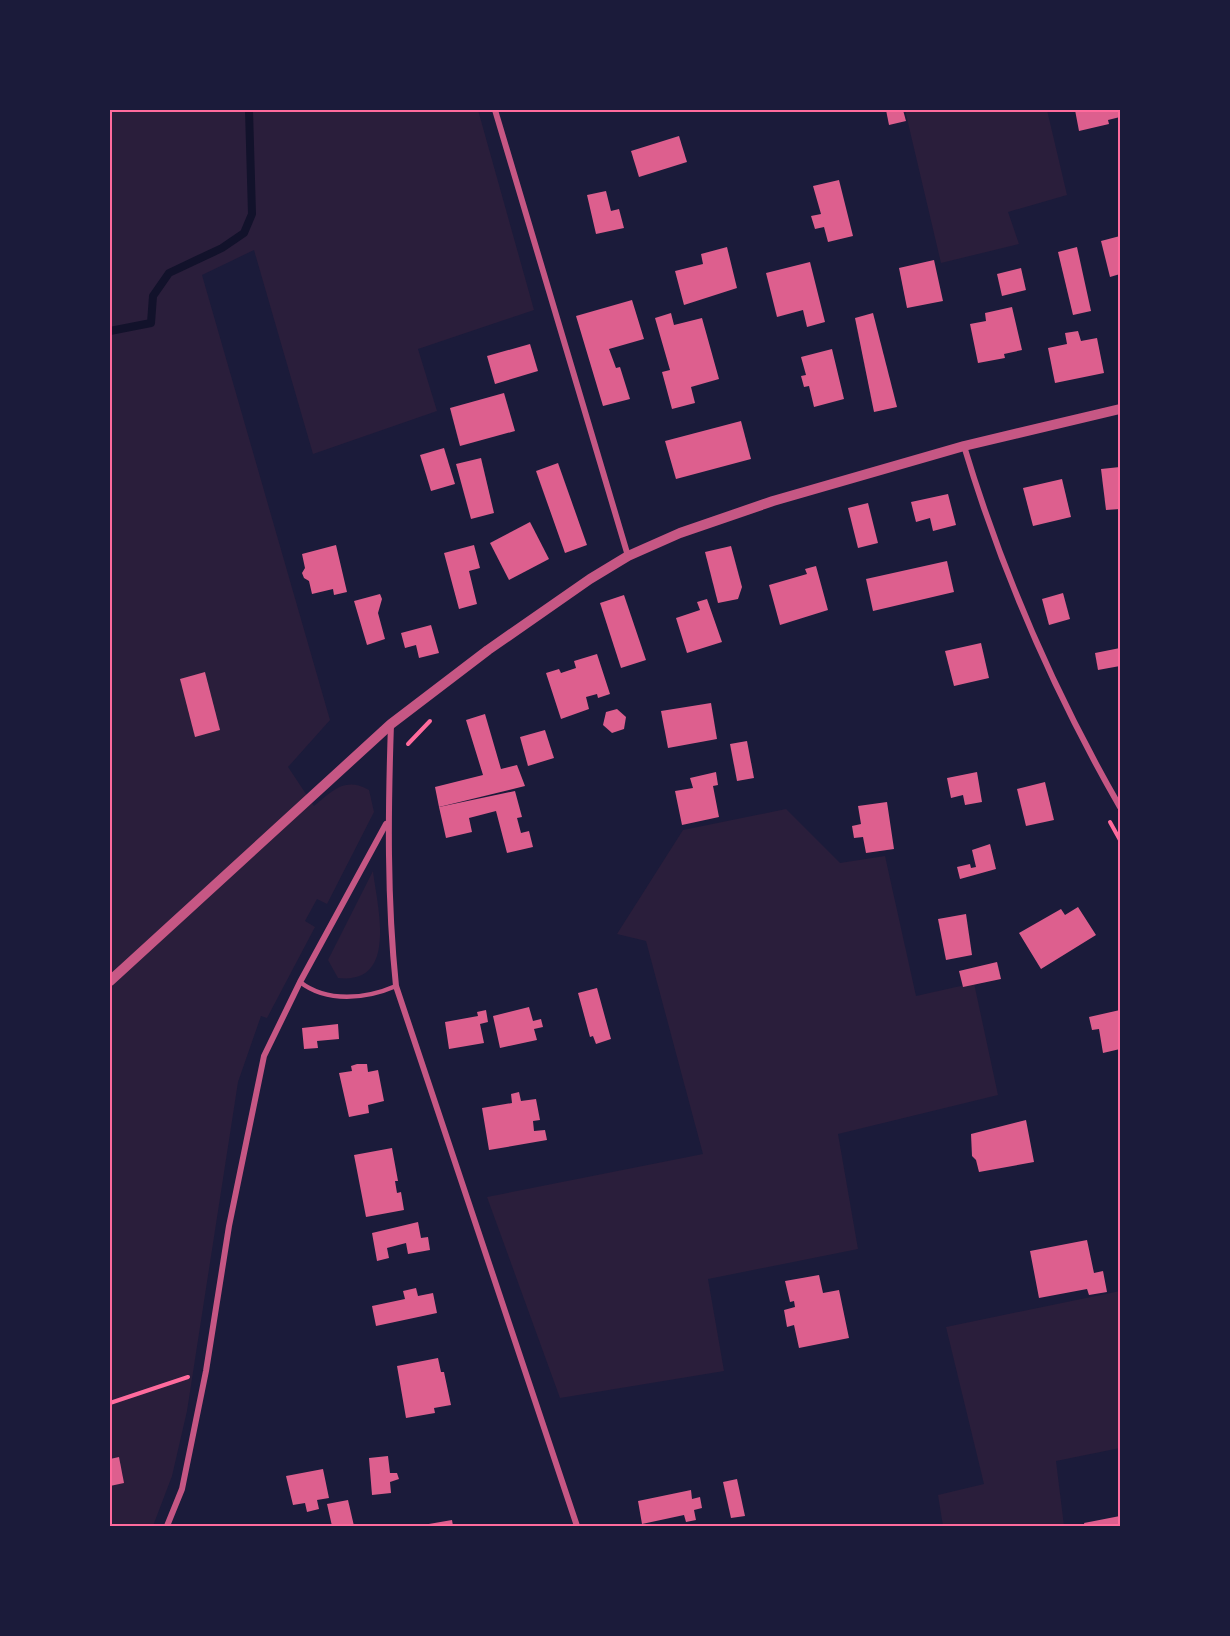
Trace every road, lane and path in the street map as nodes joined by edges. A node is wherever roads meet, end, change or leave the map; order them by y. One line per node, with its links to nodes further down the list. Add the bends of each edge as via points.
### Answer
1 (495, 110): 4 (street)
2 (1120, 410): 3 (street)
3 (964, 446): 4 (street, via 735,513); 8 (street, via 1023,611 1060,694)
4 (628, 556): 6 (street, via 488,650)
5 (437, 713): 7 (path)
6 (391, 724): 7 (street); 12 (street)
7 (389, 765): 10 (street)
8 (1120, 807)
9 (1104, 812): 11 (path)
10 (387, 823): 13 (street); 14 (street, via 390,932)
11 (1120, 840)
12 (110, 981)
13 (300, 982): 14 (lane, via 327,996 362,996); 15 (street, via 264,1056 229,1226)
14 (396, 986): 18 (street)
15 (206, 1371): 16 (path); 17 (street, via 182,1489)
16 (110, 1403)
17 (167, 1527)
18 (577, 1527)

